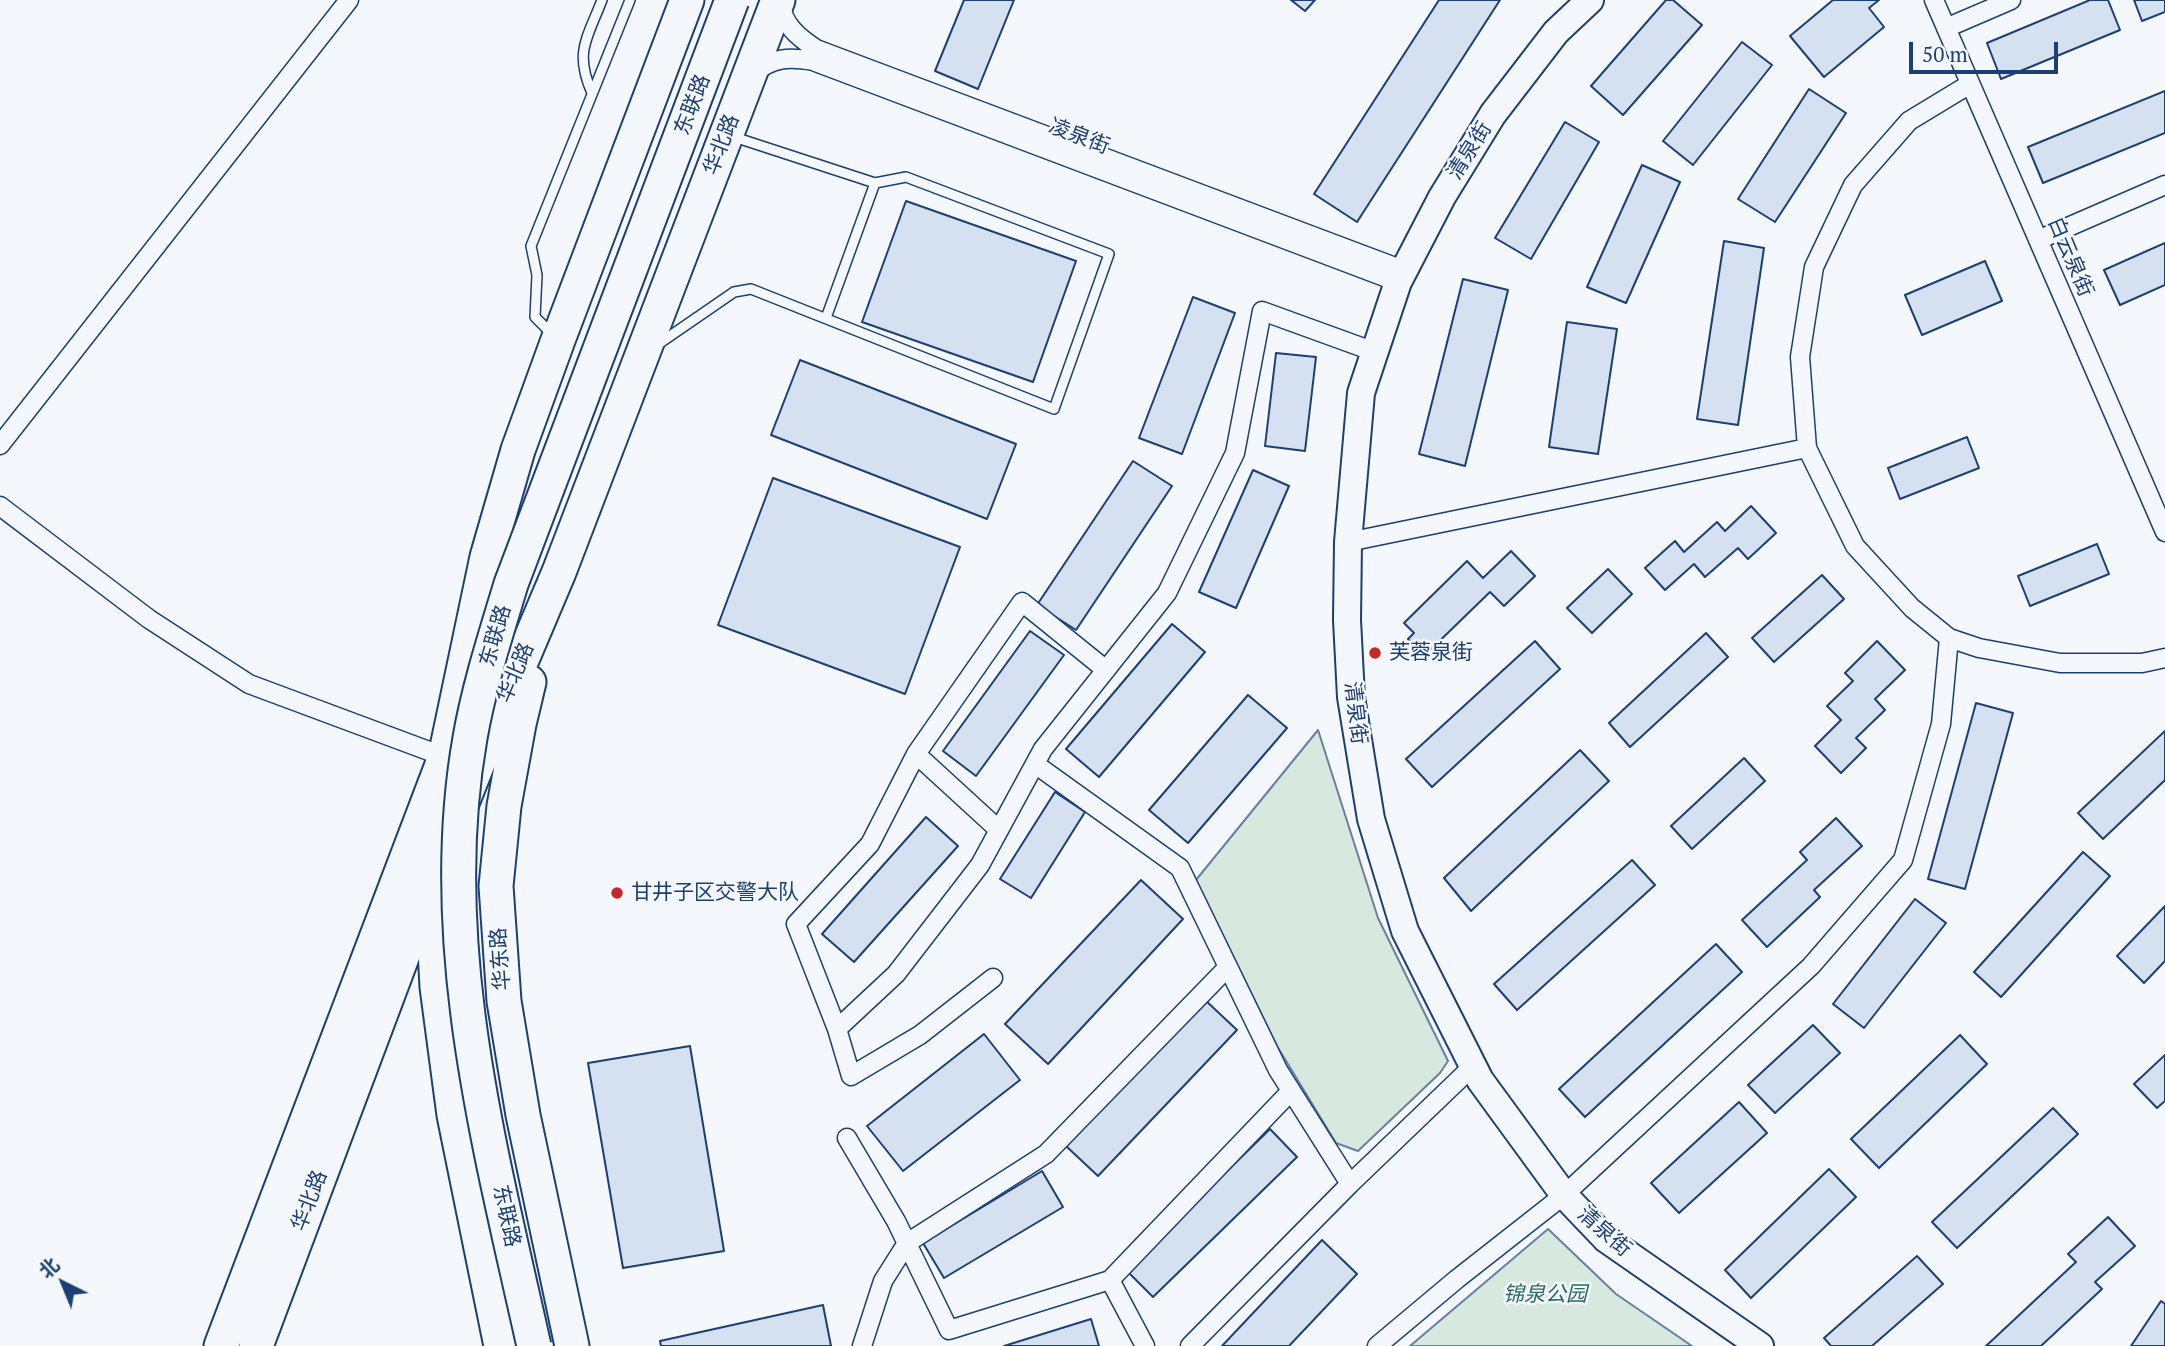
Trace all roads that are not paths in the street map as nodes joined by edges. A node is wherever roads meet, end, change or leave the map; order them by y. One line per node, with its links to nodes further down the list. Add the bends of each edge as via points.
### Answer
1 (349, 0): 23 (street)
2 (602, 0): 13 (lane, via 582,53)
3 (630, 0): 13 (lane)
4 (687, 0): 20 (highway, 华北路)
5 (732, 0): 50 (highway, 东联路, bridge, via 511,584 470,737 457,904 463,965 471,1036)
6 (779, 0): 11 (highway, 华北路); 18 (street, 凌泉街, via 788,27 816,49)
7 (1590, 0): 18 (street, 清泉街, via 1556,32 1493,114)
8 (1934, 0): 10 (street, 白云泉街)
9 (2011, 0): 10 (street)
10 (1946, 27): 12 (street, 白云泉街)
11 (747, 82): 14 (highway, 华北路); 18 (street, 凌泉街, via 762,66 777,60 813,61)
12 (1970, 84): 17 (street, 白云泉街); 24 (street, via 1909,121 1853,185 1814,267 1800,357)
13 (592, 93): 20 (lane, via 531,246 537,275 535,317)
14 (726, 134): 15 (lane); 22 (highway, 华北路)
15 (874, 183): 19 (lane); 19 (lane, via 906,177 1109,254 1054,409)
16 (2165, 186): 17 (street)
17 (2038, 240): 26 (street, 白云泉街)
18 (1401, 276): 21 (street, 清泉街)
19 (826, 318): 22 (lane, via 751,289 734,292)
20 (558, 340): 33 (highway, 华北路, via 487,557)
21 (1375, 352): 27 (street, 清泉街, via 1361,393); 31 (street, via 1262,311 1235,453 1167,593)
22 (642, 356): 28 (highway, 华北路)
23 (0, 445)
24 (1807, 448): 27 (street); 29 (street, via 1855,546 1912,608)
25 (0, 506): 33 (street, via 149,619 249,684)
26 (2165, 532)
27 (1348, 542): 40 (street, 清泉街, via 1351,697 1371,819 1405,930)
28 (559, 572): 36 (highway, 华北路); 51 (highway, 华东路, via 519,724 496,886 504,1001)
29 (1949, 638): 30 (street, via 2060,663 2142,663); 44 (street, via 1941,724 1903,860 1811,966)
30 (2165, 657)
31 (1106, 670): 32 (street, via 1023,602); 34 (street)
32 (916, 754): 35 (street); 39 (street, via 870,844 796,924)
33 (445, 757): 47 (highway, 华北路)
34 (1035, 764): 35 (street); 37 (street, via 1180,868)
35 (999, 830): 39 (street, via 980,865 896,974)
36 (431, 880): 48 (highway, 华北路); 49 (highway, via 437,987 454,1115)
37 (1228, 967): 41 (street); 45 (street, via 1046,1154)
38 (993, 978): 39 (street, via 920,1035 851,1076)
39 (837, 1029)
40 (1473, 1066): 43 (street); 44 (street, 清泉街)
41 (1291, 1091): 43 (street); 46 (street)
42 (847, 1138): 45 (street)
43 (1350, 1184): 54 (street)
44 (1564, 1195): 55 (street); 56 (street, 清泉街, via 1606,1239)
45 (907, 1242): 46 (street, via 949,1330); 52 (street, via 883,1281)
46 (1110, 1279): 53 (street)
47 (221, 1346)
48 (256, 1346)
49 (501, 1346)
50 (534, 1346)
51 (572, 1346)
52 (862, 1346)
53 (1145, 1346)
54 (1190, 1346)
55 (1377, 1346)
56 (1760, 1346)

